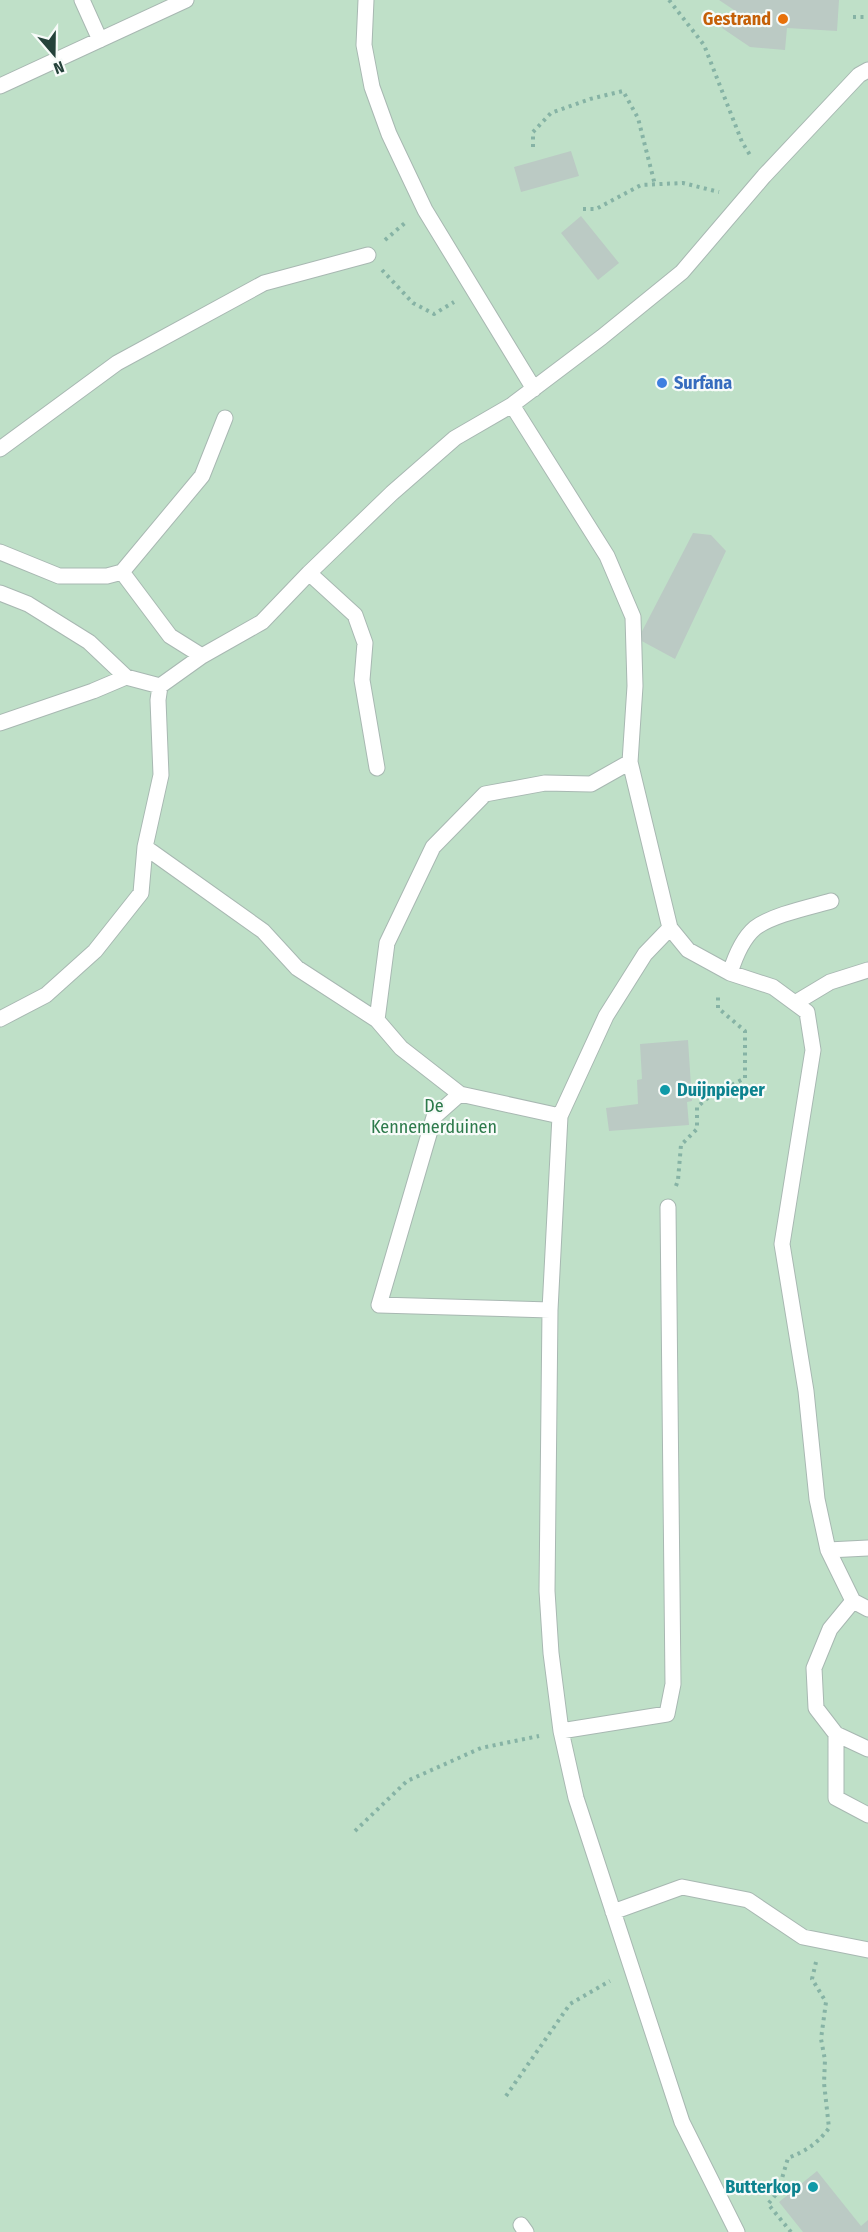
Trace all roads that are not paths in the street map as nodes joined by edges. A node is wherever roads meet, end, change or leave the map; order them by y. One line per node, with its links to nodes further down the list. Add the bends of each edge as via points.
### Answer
1 (82, 0): 4 (lane)
2 (186, 0): 4 (lane)
3 (366, 0): 8 (lane, via 364,45 372,87 389,134 425,210)
4 (100, 40): 6 (lane)
5 (868, 70): 8 (lane, via 764,176 682,272)
6 (1, 83)
7 (368, 255): 11 (lane, via 264,283 117,363)
8 (534, 389): 9 (lane)
9 (512, 405): 14 (lane, via 455,438); 20 (lane, via 607,556 633,617 635,687)
10 (225, 418): 13 (lane, via 202,476)
11 (0, 449)
12 (0, 552): 13 (lane, via 59,576 107,576)
13 (122, 572): 16 (lane, via 170,636)
14 (309, 573): 16 (lane, via 262,622); 21 (lane, via 355,615 365,643 362,680)
15 (0, 593): 17 (lane, via 28,604 88,642)
16 (202, 656): 18 (lane)
17 (126, 677): 18 (lane); 19 (lane)
18 (160, 686): 22 (lane, via 161,775)
19 (0, 723)
20 (630, 762): 24 (lane); 29 (lane, via 591,784 545,783 485,794 433,848 387,943)
21 (377, 768)
22 (145, 847): 28 (lane, via 141,893 95,951 46,995); 29 (lane, via 263,931 297,968)
23 (831, 901): 25 (lane, via 755,928)
24 (670, 928): 25 (lane, via 688,950); 31 (lane, via 645,954 606,1016)
25 (724, 970): 27 (lane, via 772,987)
26 (868, 970): 27 (lane, via 830,982)
27 (795, 1003): 35 (lane, via 807,1012 813,1050 782,1244 806,1391 817,1499)
28 (0, 1019)
29 (377, 1020): 30 (lane, via 401,1048)
30 (460, 1094): 31 (lane); 33 (lane, via 434,1117 379,1305)
31 (560, 1116): 33 (lane)
32 (668, 1207): 38 (lane, via 673,1684 667,1714)
33 (550, 1310): 38 (lane, via 547,1591)
34 (868, 1548): 35 (lane)
35 (828, 1550): 36 (lane)
36 (854, 1601): 37 (lane); 39 (lane, via 830,1629 813,1668 816,1708)
37 (868, 1609)
38 (561, 1731): 42 (lane, via 576,1798)
39 (836, 1734): 40 (lane); 41 (lane, via 836,1798)
40 (868, 1749)
41 (868, 1815)
42 (613, 1912): 43 (lane, via 682,1887 748,1900 803,1937); 44 (lane, via 682,2122)
43 (868, 1950)
44 (737, 2232)

